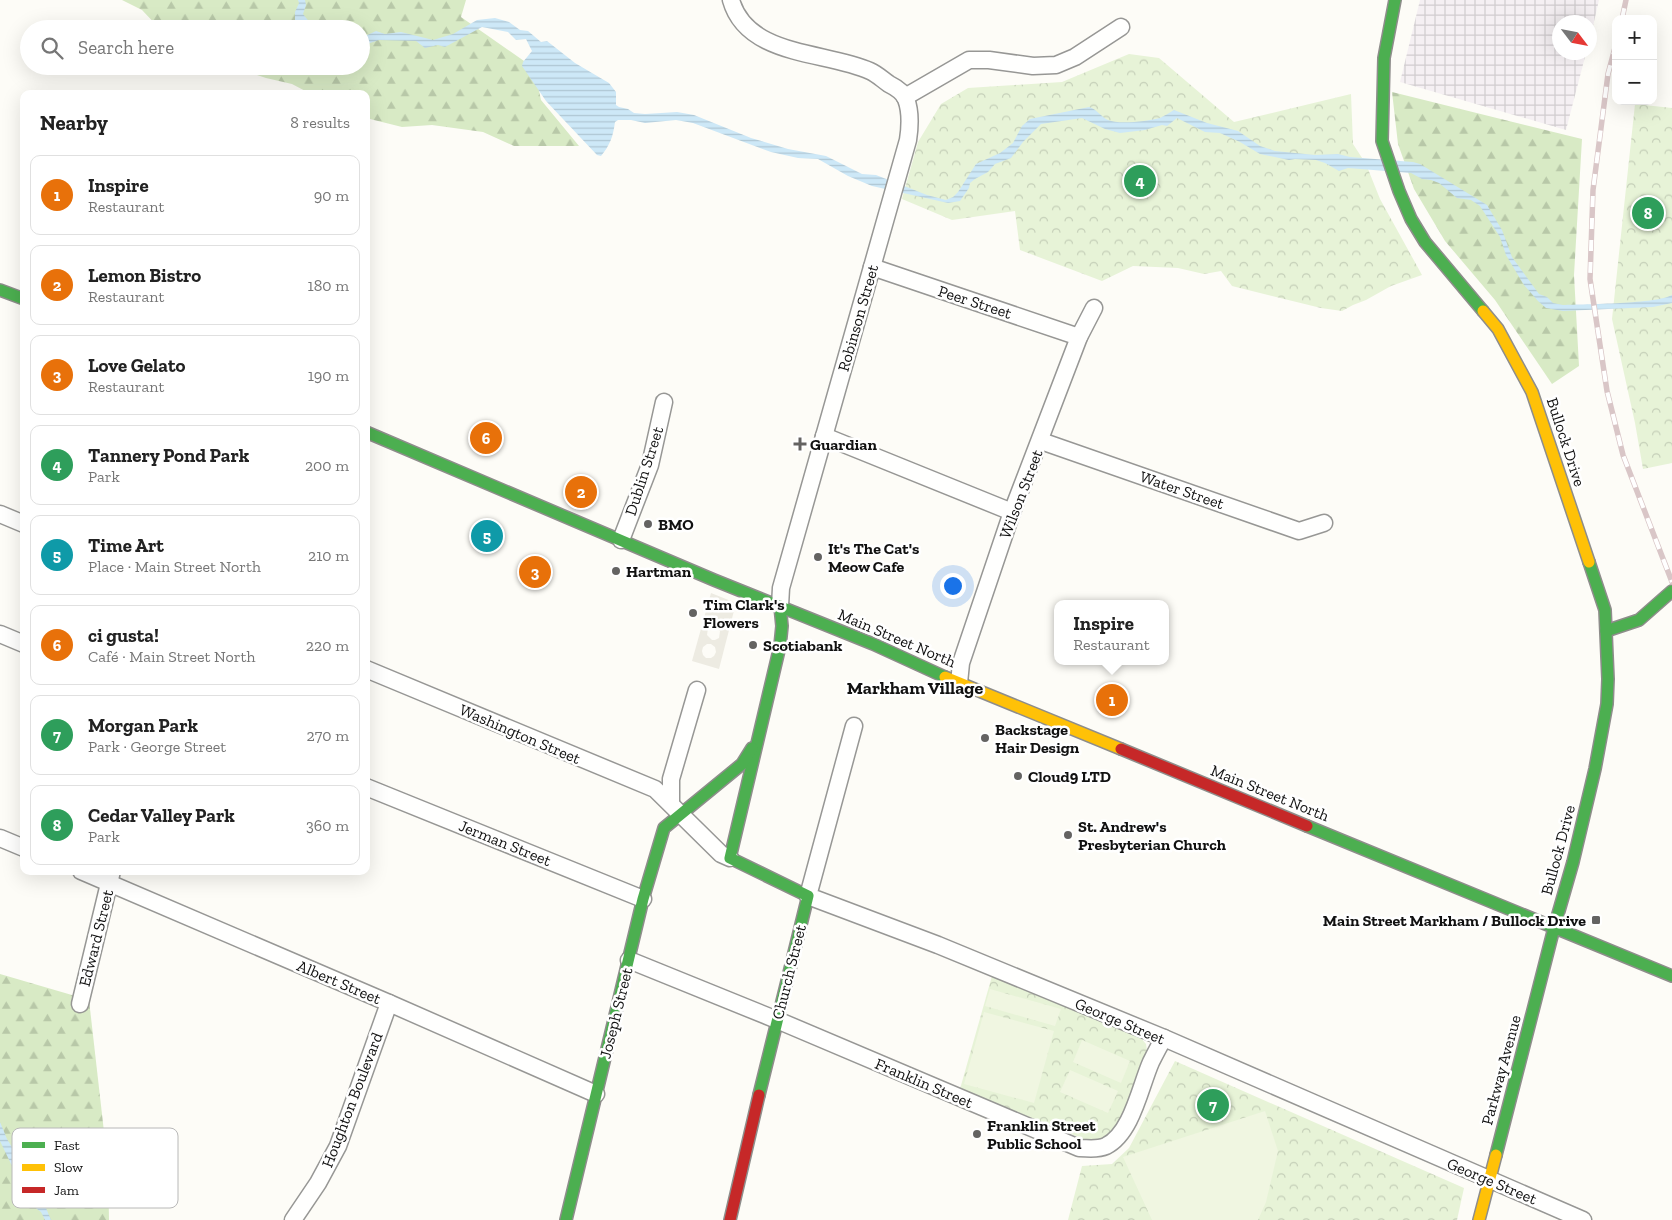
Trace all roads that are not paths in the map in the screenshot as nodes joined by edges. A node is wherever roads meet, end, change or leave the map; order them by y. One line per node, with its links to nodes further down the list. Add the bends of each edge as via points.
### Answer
1 (731, 0): 4 (street, via 740,20 752,33 771,43 870,71)
2 (1396, 0): 21 (street, Bullock Drive, via 1384,58 1382,141 1411,219 1425,242 1498,328 1532,392 1605,610)
3 (1121, 27): 4 (street, via 1075,57 1056,65 969,60)
4 (905, 97): 5 (street, Robinson Street, via 910,126 908,140)
5 (872, 267): 9 (street, Peer Street); 12 (street, Robinson Street)
6 (0, 290): 7 (street)
7 (20, 298)
8 (1094, 308): 9 (street, Wilson Street)
9 (1079, 337): 13 (street, Wilson Street)
10 (664, 402): 18 (street, Dublin Street, via 650,464)
11 (370, 434): 18 (street, Main Street North)
12 (824, 436): 14 (street); 20 (street, Robinson Street, via 781,588)
13 (1041, 441): 14 (street, Wilson Street); 17 (street, Water Street, via 1299,531)
14 (1012, 512): 25 (street, Wilson Street, via 962,663)
15 (0, 514): 16 (street)
16 (20, 522)
17 (1324, 523)
18 (621, 540): 20 (street, Main Street North)
19 (1672, 591): 21 (street, via 1639,620)
20 (780, 606): 25 (street, Main Street North); 28 (street, Robinson Street, via 780,646)
21 (1606, 631): 37 (street, Bullock Drive, via 1607,687 1602,730 1586,811)
22 (0, 634): 23 (street)
23 (20, 642)
24 (370, 671): 30 (street, Washington Street, via 655,789)
25 (959, 683): 37 (street, Main Street North)
26 (697, 690): 30 (street, via 671,779)
27 (854, 726): 35 (street, Church Street)
28 (757, 741): 30 (street, Robinson Street, via 742,764); 33 (street, Robinson Street)
29 (370, 789): 36 (street, Jerman Street)
30 (676, 809): 33 (street, George Street, via 721,854); 36 (street, Joseph Street, via 664,828)
31 (0, 838): 32 (street)
32 (20, 846)
33 (730, 858): 35 (street, George Street)
34 (111, 877): 40 (street, Albert Street); 41 (street, Edward Street)
35 (808, 896): 42 (street, Church Street); 43 (street, George Street, via 938,945)
36 (643, 899): 38 (street, Joseph Street)
37 (1554, 928): 39 (street, Main Street North); 45 (street, Parkway Avenue)
38 (629, 960): 42 (street, Franklin Street); 44 (street, Joseph Street)
39 (1672, 976)
40 (389, 1003): 44 (street, Albert Street); 46 (street, Houghton Boulevard, via 338,1146)
41 (80, 1004)
42 (777, 1020): 43 (street, Franklin Street, via 1079,1148 1097,1149 1118,1137 1130,1118 1151,1062); 48 (street, Church Street)
43 (1164, 1038): 45 (street, George Street)
44 (596, 1094): 47 (street, Joseph Street)
45 (1489, 1178): 49 (street, Parkway Avenue); 50 (street, George Street)
46 (293, 1220)
47 (566, 1220)
48 (730, 1220)
49 (1479, 1220)
50 (1583, 1220)

